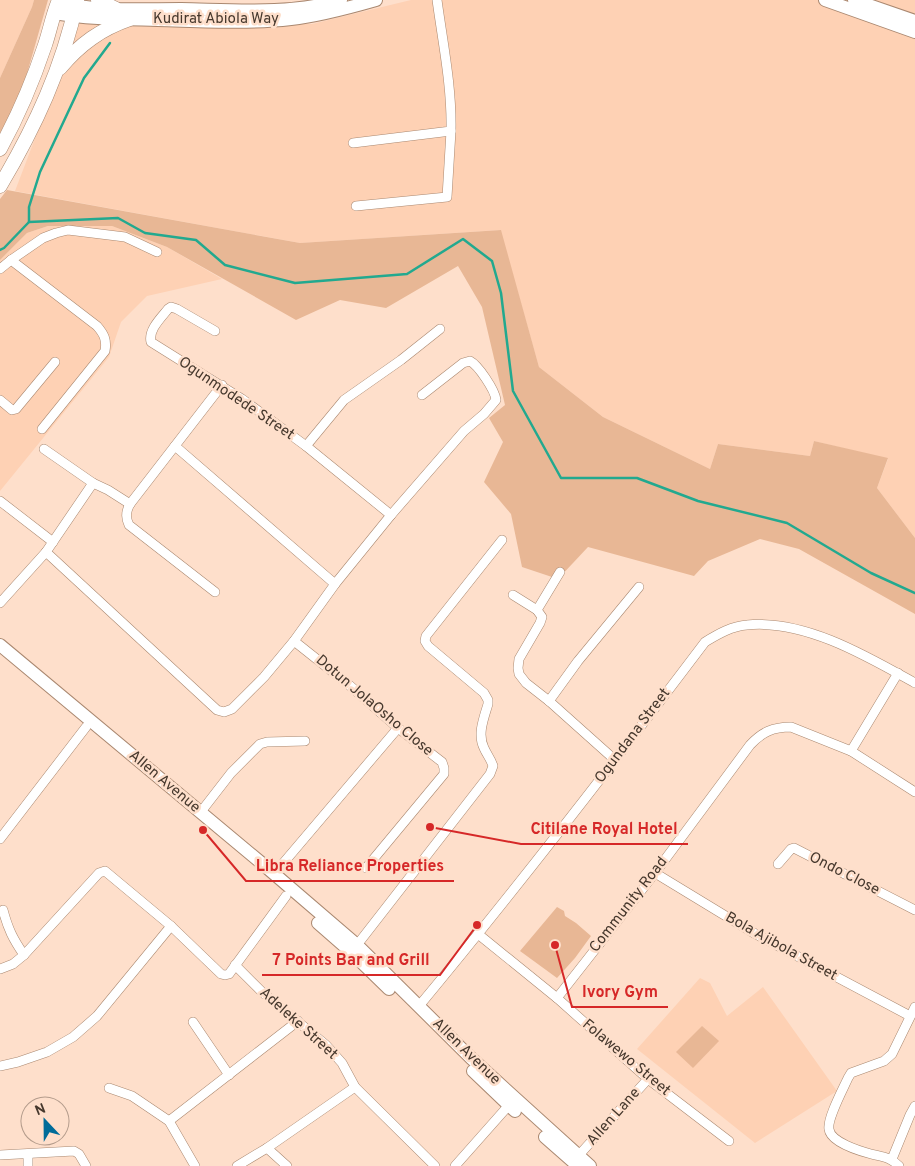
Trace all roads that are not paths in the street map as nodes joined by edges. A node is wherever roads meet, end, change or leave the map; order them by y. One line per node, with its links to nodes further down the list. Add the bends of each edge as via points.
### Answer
1 (98, 0): 9 (main road)
2 (341, 0): 9 (main road, Kudirat Abiola Way, via 300,9)
3 (376, 0): 10 (main road, Kudirat Abiola Way, via 290,20)
4 (437, 0): 14 (street)
5 (825, 0): 12 (main road)
6 (854, 0): 11 (main road)
7 (57, 5): 8 (main road, Kudirat Abiola Way); 16 (main road, via 15,121)
8 (75, 8): 9 (main road, Kudirat Abiola Way); 10 (main road, Kudirat Abiola Way); 13 (main road)
9 (116, 9)
10 (130, 19): 13 (main road, via 88,40)
11 (915, 21)
12 (915, 32)
13 (57, 72): 17 (main road, via 30,132)
14 (451, 131): 15 (street); 18 (street, via 447,197)
15 (352, 143)
16 (0, 149)
17 (0, 186)
18 (356, 206)
19 (157, 252): 20 (street, via 125,237 68,230 43,238)
20 (10, 260): 21 (street); 28 (street, via 97,326 105,338 105,351)
21 (0, 269)
22 (440, 329): 30 (street, via 344,400)
23 (215, 330): 25 (street, Ogunmodede Street, via 171,308 150,337 156,346)
24 (55, 362): 27 (street, via 16,409 12,410)
25 (222, 385): 29 (street); 30 (street, Ogunmodede Street)
26 (422, 394): 35 (street, via 470,361 494,391 496,400 464,431)
27 (0, 400)
28 (42, 429)
29 (174, 446): 34 (street); 40 (street)
30 (306, 446): 35 (street, Ogunmodede Street)
31 (44, 449): 32 (street)
32 (93, 483): 34 (street); 37 (street)
33 (0, 501): 37 (street)
34 (130, 504): 42 (street, via 126,514 130,525)
35 (391, 515): 40 (street)
36 (502, 540): 69 (street, via 425,641 488,700 480,739 493,766)
37 (53, 542): 38 (street)
38 (46, 552): 44 (street); 46 (street, via 217,710 232,710)
39 (560, 572): 45 (street)
40 (335, 584): 46 (street)
41 (639, 587): 51 (street)
42 (215, 592)
43 (514, 595): 45 (street)
44 (0, 603)
45 (537, 610): 51 (street, via 542,617 518,668 526,683)
46 (294, 641): 53 (street, Dotun JolaOsho Close)
47 (0, 645): 58 (main road, Allen Avenue)
48 (0, 656): 52 (main road, Allen Avenue)
49 (898, 673): 50 (street, Ogundana Street); 55 (street); 56 (street, Ogundana Street, via 843,645 802,630 771,624 746,625 722,631 705,642)
50 (915, 683)
51 (549, 701): 56 (street)
52 (86, 727): 59 (street); 64 (main road, Allen Avenue)
53 (398, 728): 61 (street, Dotun JolaOsho Close, via 442,762 444,774); 62 (street)
54 (305, 741): 58 (street, via 260,744 231,773)
55 (851, 751): 57 (street, Community Road); 63 (street, Community Road, via 791,728 781,727 758,736)
56 (615, 760): 68 (street, Ogundana Street)
57 (915, 792)
58 (200, 813): 62 (main road, Allen Avenue)
59 (0, 838)
60 (778, 864): 66 (street, Ondo Close, via 794,848)
61 (366, 868)
62 (274, 874): 69 (main road, Allen Avenue)
63 (655, 874): 73 (street, Community Road); 76 (street, Bola Ajibola Street, via 752,932)
64 (286, 896): 71 (street); 84 (main road, Allen Avenue, via 350,951)
65 (3, 910): 70 (street, via 11,935)
66 (915, 910)
67 (171, 926): 70 (street, via 105,871 99,873); 71 (street, via 221,974 229,974); 79 (street, via 97,1016 74,1037 47,1052)
68 (478, 934): 73 (street, Folawewo Street); 74 (street, Ogundana Street)
69 (357, 945): 74 (main road, Allen Avenue)
70 (24, 955): 72 (street)
71 (235, 965): 77 (street, Adeleke Street)
72 (0, 969)
73 (556, 998): 81 (street, Folawewo Street)
74 (419, 1006): 92 (main road, Allen Avenue)
75 (915, 1007): 76 (street)
76 (910, 1016): 93 (street, via 892,1054 884,1061 851,1074 830,1119 829,1130 833,1138)
77 (298, 1021): 80 (street); 82 (street, Adeleke Street, via 342,1063)
78 (193, 1022): 80 (street)
79 (0, 1066)
80 (229, 1075): 87 (street)
81 (648, 1079): 88 (street, Folawewo Street); 92 (street, Allen Lane)
82 (356, 1087): 89 (street); 99 (street, Adeleke Street)
83 (109, 1088): 87 (street, via 132,1096)
84 (509, 1105): 92 (main road, Allen Avenue); 100 (street)
85 (915, 1106): 86 (street)
86 (912, 1116): 93 (street)
87 (169, 1121): 96 (street)
88 (729, 1141)
89 (268, 1148): 97 (street); 98 (street)
90 (28, 1154): 91 (street); 94 (street); 95 (street, via 74,1151)
91 (0, 1155)
92 (578, 1161): 101 (main road, Allen Avenue)
93 (896, 1163)
94 (28, 1166)
95 (86, 1166)
96 (196, 1166)
97 (236, 1166)
98 (287, 1166)
99 (435, 1166)
100 (454, 1166)
101 (590, 1166)

